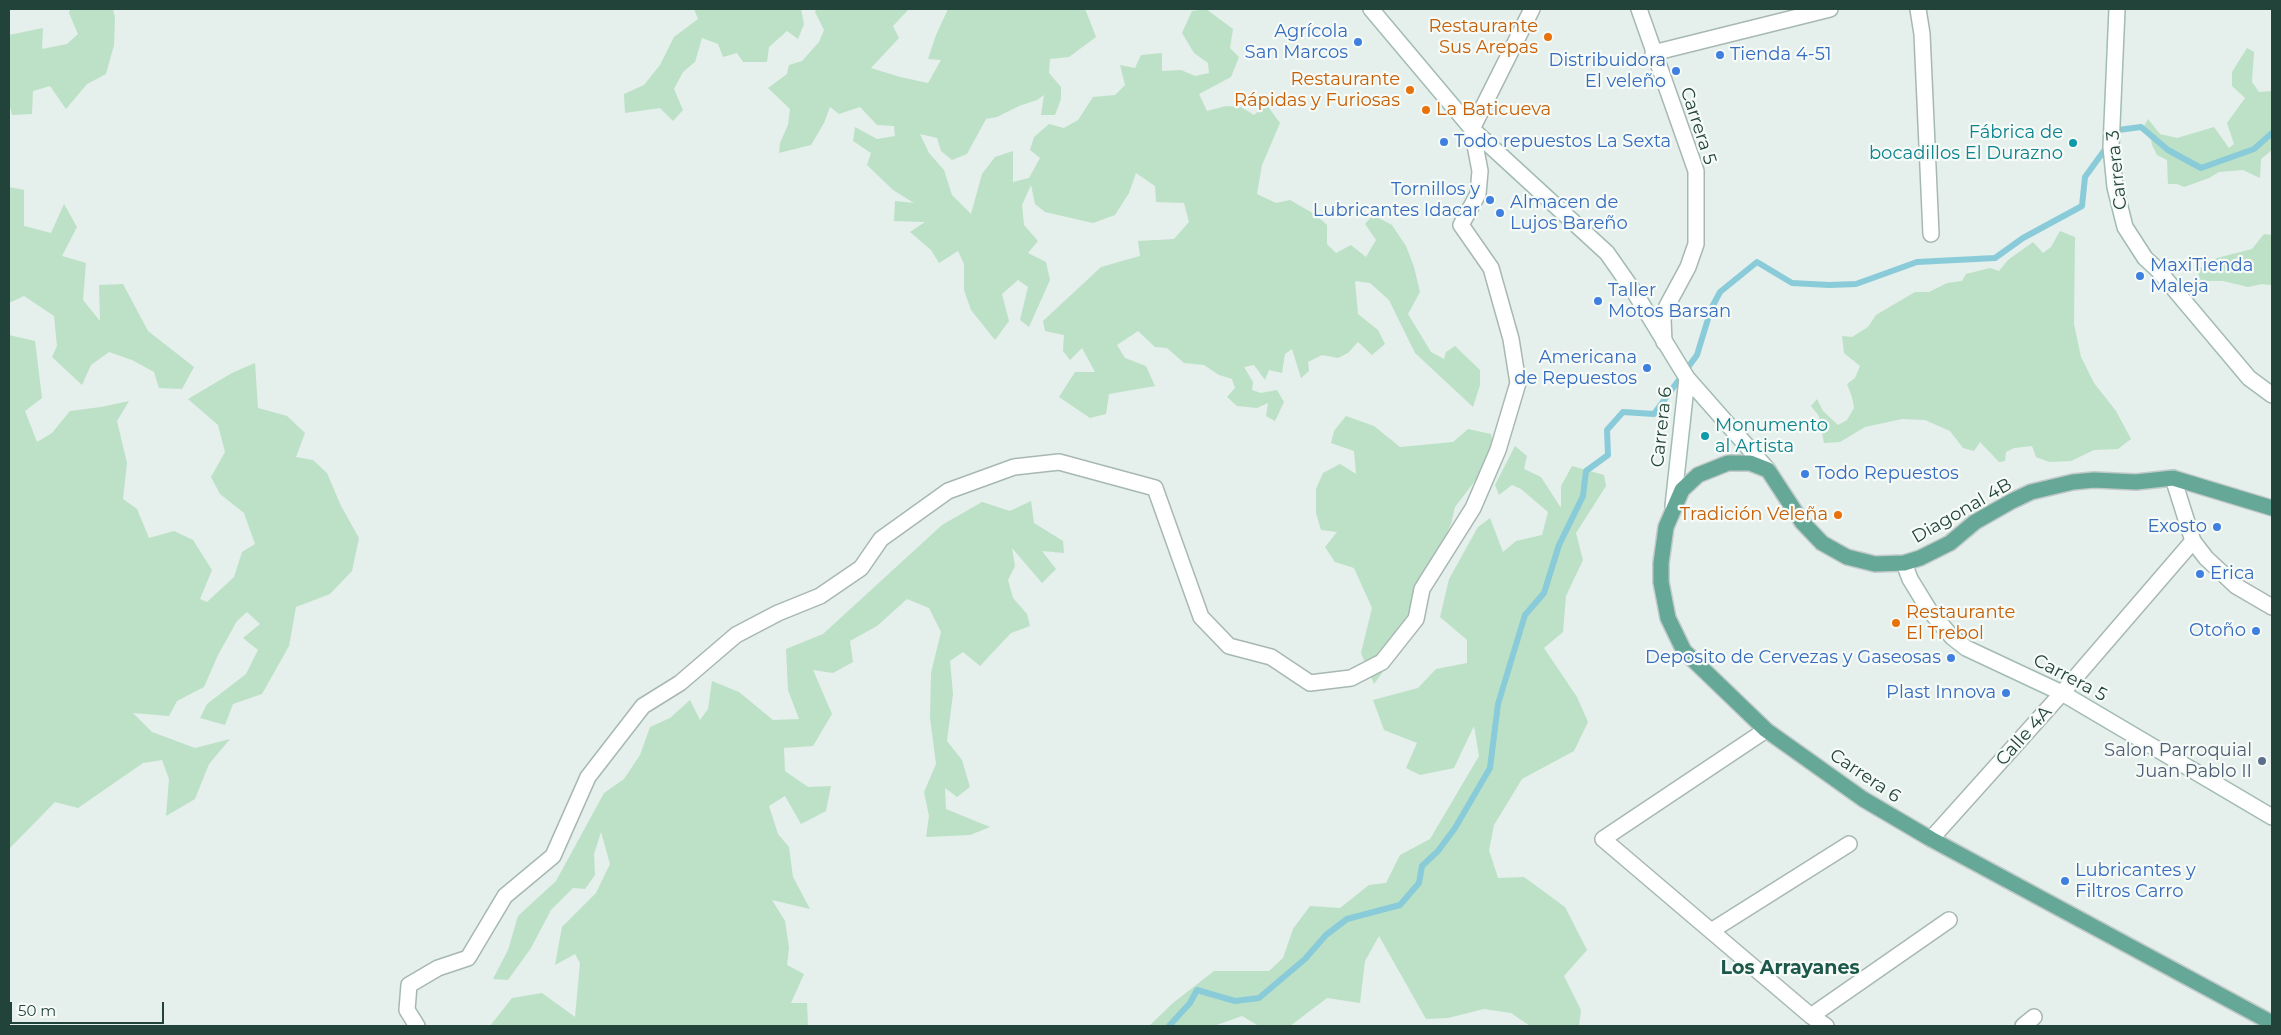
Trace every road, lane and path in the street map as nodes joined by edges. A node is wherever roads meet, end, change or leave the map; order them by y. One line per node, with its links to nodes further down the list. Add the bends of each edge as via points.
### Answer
1 (1371, 9): 8 (street, Carrera 6)
2 (1532, 9): 8 (street)
3 (1639, 9): 7 (street, Carrera 5)
4 (1830, 9): 7 (street)
5 (1918, 9): 9 (street, via 1922,34)
6 (2117, 9): 12 (street, Carrera 3, via 2111,147 2119,209 2125,227 2249,378)
7 (1653, 53): 10 (street, Carrera 5, via 1696,171 1696,244 1667,306 1663,319)
8 (1472, 128): 10 (street, Carrera 6, via 1607,253 1636,293); 29 (street, via 1480,171 1478,194 1461,225 1491,268 1512,339 1518,383 1498,450 1473,508 1422,589 1416,620 1382,662 1351,678 1310,682 1272,657 1229,646 1201,617 1155,488 1059,462 1014,467 948,491 881,539 861,568 820,596 736,635 680,683 643,706 588,777 553,856 505,896 468,958 438,968 409,986 407,1010)
9 (1931, 234)
10 (1664, 342): 11 (street, Carrera 6)
11 (1687, 378): 13 (street); 16 (street, Carrera 6)
12 (2272, 395)
13 (1768, 470): 16 (main road, via 1739,462 1708,469 1682,490); 18 (main road, via 1802,522 1828,547 1860,562)
14 (2173, 478): 15 (main road, Diagonal 4B); 17 (street); 18 (main road, Diagonal 4B, via 2136,482 2094,480 2031,492 1993,510 1935,551)
15 (2272, 508)
16 (1672, 510): 21 (main road, Carrera 6, via 1663,545 1661,572 1664,600 1675,635 1684,651)
17 (2193, 541): 19 (street, via 2226,577); 20 (street, Calle 4A)
18 (1904, 562): 20 (street, Carrera 5, via 1928,610 1959,643)
19 (2272, 607)
20 (2062, 693): 22 (street, Carrera 5); 23 (street, Calle 4A)
21 (1766, 730): 23 (main road, Carrera 6, via 1863,798); 26 (street, via 1603,839)
22 (2272, 816)
23 (1932, 839): 28 (main road, Carrera 6)
24 (1849, 844): 26 (street)
25 (1949, 920): 27 (street)
26 (1711, 931): 27 (street)
27 (1811, 1016): 30 (street)
28 (2272, 1023)
29 (417, 1026)
30 (1826, 1026)

